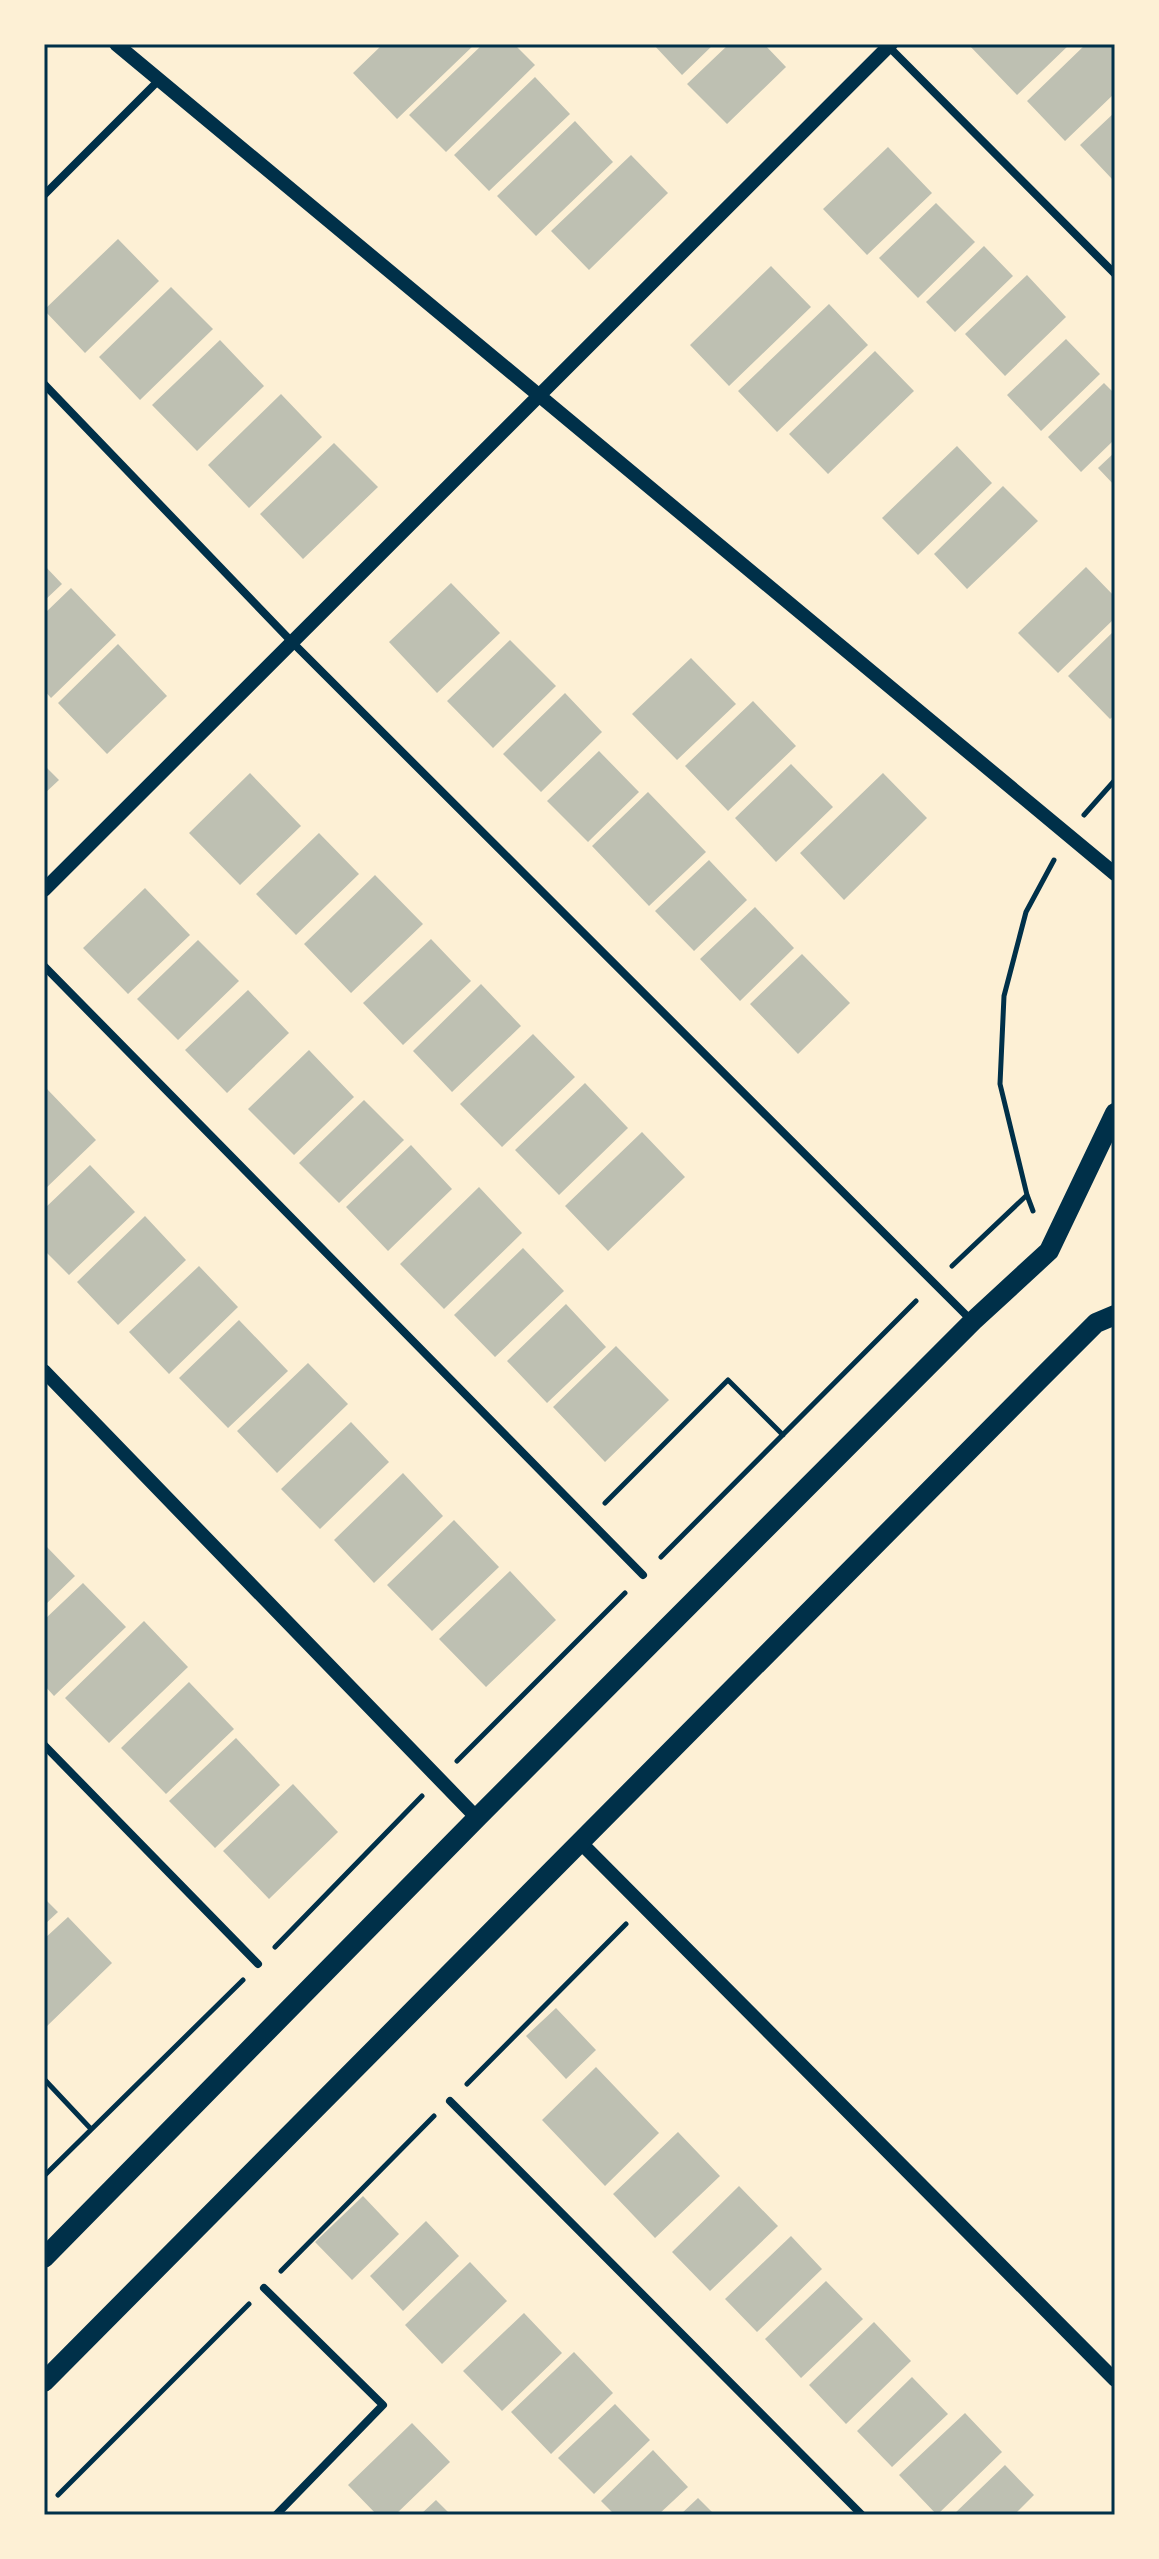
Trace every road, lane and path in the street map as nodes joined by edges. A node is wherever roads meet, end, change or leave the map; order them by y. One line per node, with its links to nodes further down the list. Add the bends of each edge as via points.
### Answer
1 (116, 44): 3 (street)
2 (888, 45): 5 (street); 7 (street)
3 (159, 80): 4 (street); 7 (street)
4 (44, 195)
5 (1115, 274)
6 (44, 384): 8 (street)
7 (538, 396): 8 (street); 10 (street)
8 (292, 642): 12 (street); 17 (street)
9 (1115, 780): 10 (path)
10 (1067, 834): 11 (street); 15 (path, via 1026,912 1004,996 1000,1084)
11 (1115, 874)
12 (44, 890)
13 (44, 966): 22 (street)
14 (1115, 1113): 16 (main road)
15 (1027, 1195): 16 (path); 17 (path)
16 (1049, 1251): 19 (main road)
17 (935, 1283): 19 (street); 21 (path)
18 (1115, 1315): 27 (main road, via 1096,1323)
19 (973, 1321): 26 (main road)
20 (44, 1371): 25 (street)
21 (783, 1435): 22 (path, via 728,1380); 23 (path)
22 (588, 1520): 23 (street)
23 (643, 1575): 25 (path)
24 (44, 1745): 29 (street)
25 (441, 1777): 26 (street)
26 (477, 1818): 33 (main road)
27 (580, 1842): 28 (street); 36 (main road)
28 (644, 1906): 31 (path); 35 (street)
29 (258, 1964)
30 (44, 2080): 32 (path)
31 (450, 2101): 34 (path); 39 (street)
32 (91, 2129)
33 (44, 2258)
34 (264, 2288): 37 (path); 38 (street, via 383,2405)
35 (1115, 2380)
36 (44, 2382)
37 (55, 2499)
38 (276, 2515)
39 (862, 2515)

